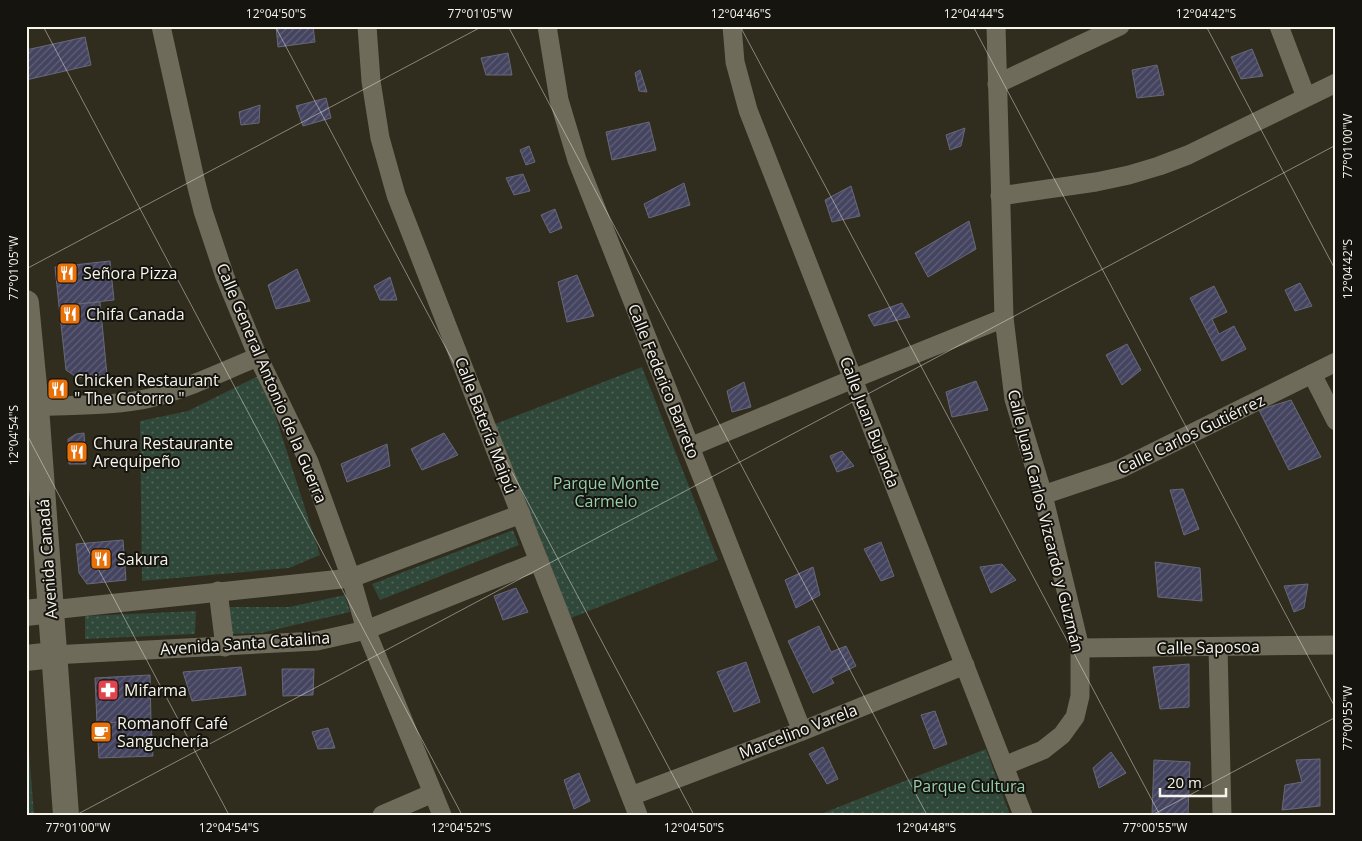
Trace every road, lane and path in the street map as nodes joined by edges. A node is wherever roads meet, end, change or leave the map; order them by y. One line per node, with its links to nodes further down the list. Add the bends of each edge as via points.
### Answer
1 (161, 26): 14 (street, Calle General Antonio de la Guerra, via 203,211)
2 (367, 26): 22 (street, Calle Batería Maipú, via 380,138 396,195)
3 (547, 26): 20 (street, Calle Federico Barreto, via 559,100 577,160)
4 (732, 26): 17 (street, Calle Juan Bujanda, via 735,62 748,110)
5 (996, 26): 9 (street, Calle Juan Carlos Vizcardo y Guzmán)
6 (1279, 26): 10 (street)
7 (1113, 28): 9 (street)
8 (1336, 83): 10 (street)
9 (997, 84): 11 (street, Calle Juan Carlos Vizcardo y Guzmán)
10 (1306, 97): 11 (street, via 1159,166 1096,182)
11 (1000, 196): 13 (street, Calle Juan Carlos Vizcardo y Guzmán)
12 (26, 303): 18 (main road, Avenida Canadá)
13 (1004, 318): 17 (street); 21 (street, Calle Juan Carlos Vizcardo y Guzmán, via 1014,399)
14 (258, 357): 18 (street, via 149,398); 24 (street, Calle General Antonio de la Guerra, via 309,462)
15 (1336, 362): 16 (street, Calle Carlos Gutiérrez)
16 (1312, 374): 19 (street); 21 (street, Calle Carlos Gutiérrez, via 1120,469)
17 (853, 379): 20 (street); 34 (street, Calle Juan Bujanda)
18 (36, 407): 26 (main road, Avenida Canadá)
19 (1336, 421)
20 (690, 447): 35 (street, Calle Federico Barreto)
21 (1043, 496): 31 (street, Calle Juan Carlos Vizcardo y Guzmán)
22 (521, 514): 23 (street, Calle Batería Maipú); 24 (street)
23 (539, 561): 27 (street, Avenida Santa Catalina); 38 (street, Calle Batería Maipú)
24 (351, 578): 25 (street); 27 (street, Calle General Antonio de la Guerra)
25 (218, 591): 26 (street); 29 (street)
26 (39, 611): 32 (main road, Avenida Canadá)
27 (366, 630): 29 (street, Avenida Santa Catalina, via 317,641); 37 (street, Calle General Antonio de la Guerra)
28 (1336, 645): 30 (street, Calle Saposoa)
29 (225, 647): 32 (street, Avenida Santa Catalina)
30 (1218, 647): 31 (street, Calle Saposoa); 44 (street)
31 (1080, 648): 36 (street, Calle Juan Carlos Vizcardo y Guzmán, via 1080,696 1075,717 1062,735 1043,750)
32 (53, 655): 33 (main road, Avenida Santa Catalina); 39 (main road, Avenida Canadá)
33 (26, 658)
34 (965, 666): 35 (street, Marcelino Varela); 36 (street, Calle Juan Bujanda)
35 (802, 730): 38 (street, Marcelino Varela)
36 (1004, 766): 43 (street, Calle Juan Bujanda)
37 (433, 793): 40 (street); 41 (street, Calle General Antonio de la Guerra)
38 (631, 796): 42 (street, Calle Batería Maipú)
39 (66, 815)
40 (382, 815)
41 (442, 815)
42 (638, 815)
43 (1023, 815)
44 (1222, 815)

